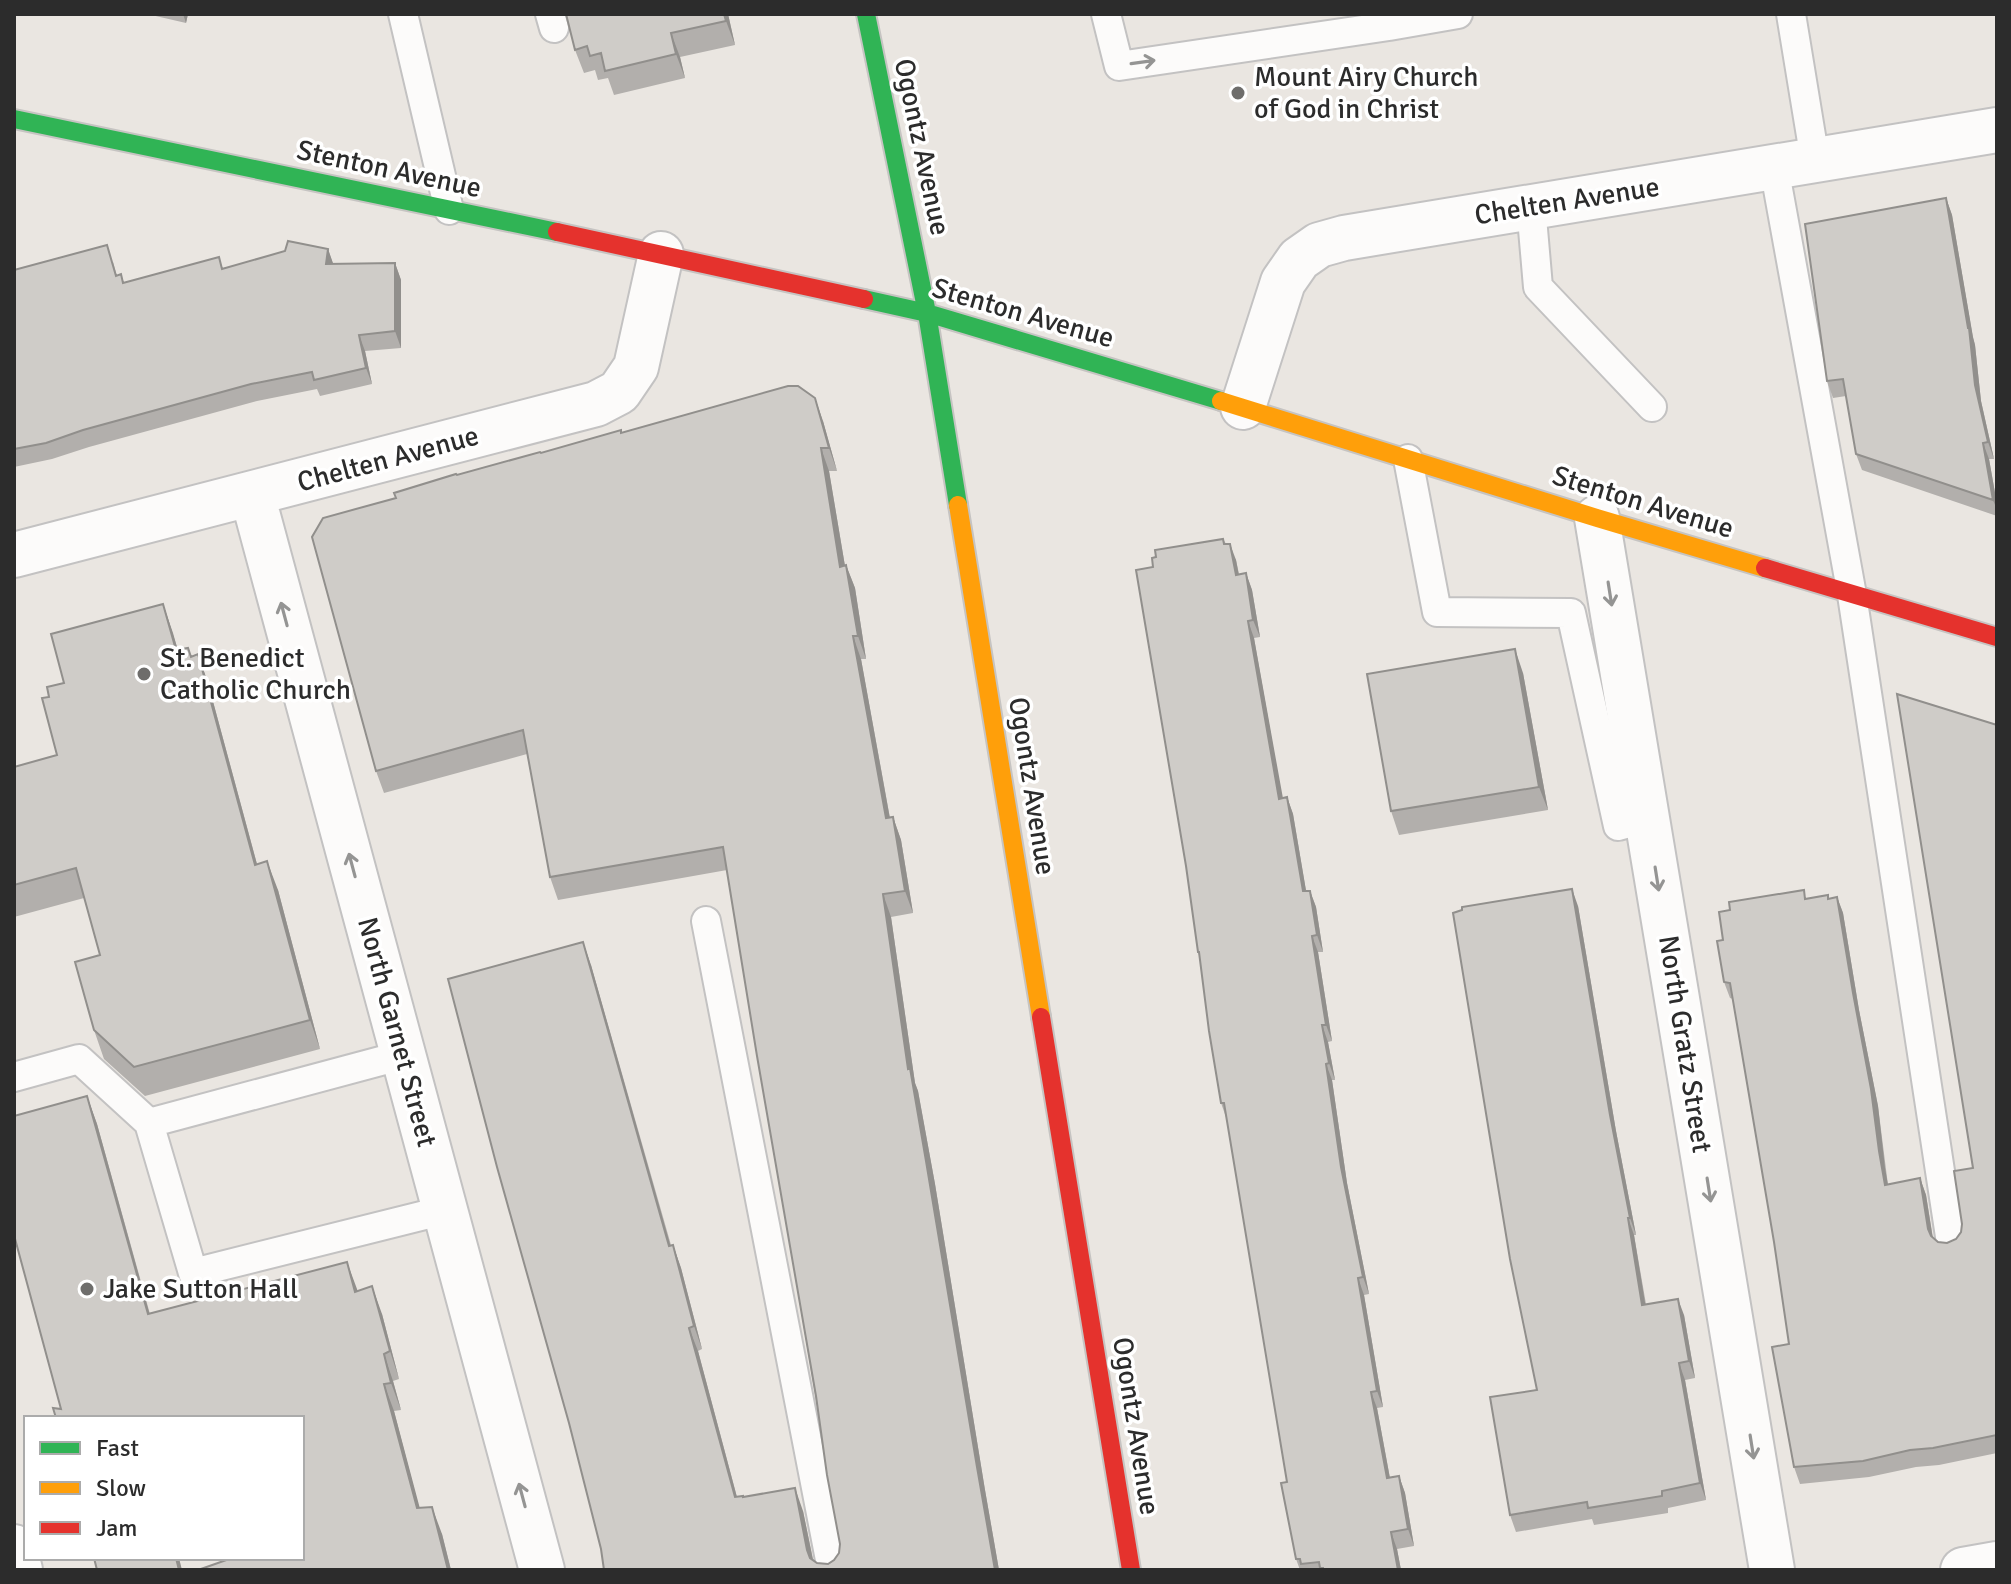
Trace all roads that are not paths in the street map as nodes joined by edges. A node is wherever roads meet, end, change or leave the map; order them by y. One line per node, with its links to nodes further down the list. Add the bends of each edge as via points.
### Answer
1 (403, 14): 11 (lane)
2 (866, 14): 13 (main road, Ogontz Avenue)
3 (1106, 14): 6 (lane, one-way to 6, via 1119,66)
4 (1458, 14): 6 (lane)
5 (1791, 14): 9 (lane)
6 (1388, 20)
7 (14, 119): 11 (main road, Stenton Avenue)
8 (1997, 130): 9 (street, Chelten Avenue)
9 (1794, 163): 10 (street, Chelten Avenue); 20 (lane)
10 (1531, 206): 14 (street, Chelten Avenue, via 1319,245 1299,259 1283,282); 15 (lane, via 1538,287)
11 (449, 210): 12 (main road, Stenton Avenue)
12 (661, 254): 13 (main road, Stenton Avenue); 17 (street, Chelten Avenue, via 636,367 619,392 596,404)
13 (927, 313): 14 (main road, Stenton Avenue); 34 (main road, Ogontz Avenue)
14 (1243, 407): 16 (main road, Stenton Avenue)
15 (1652, 407)
16 (1408, 459): 18 (main road, Stenton Avenue); 22 (lane, via 1437,612 1571,613 1618,826)
17 (252, 494): 19 (street, Chelten Avenue); 24 (street, North Garnet Street, one-way to 17)
18 (1597, 518): 20 (main road, Stenton Avenue); 22 (street, North Gratz Street, one-way to 22)
19 (14, 555)
20 (1852, 595): 21 (main road, Stenton Avenue); 28 (lane)
21 (1997, 637)
22 (1647, 818): 35 (street, North Gratz Street, one-way to 35)
23 (706, 921): 33 (lane)
24 (403, 1055): 26 (lane); 27 (street, North Garnet Street)
25 (14, 1077): 26 (lane, via 79,1059)
26 (149, 1123): 27 (lane, via 193,1273)
27 (445, 1210): 32 (street, North Garnet Street, one-way to 27)
28 (1951, 1243)
29 (14, 1547): 31 (street)
30 (1997, 1564): 36 (street)
31 (20, 1570)
32 (542, 1570)
33 (832, 1570)
34 (1131, 1570)
35 (1772, 1570)
36 (1963, 1570)

